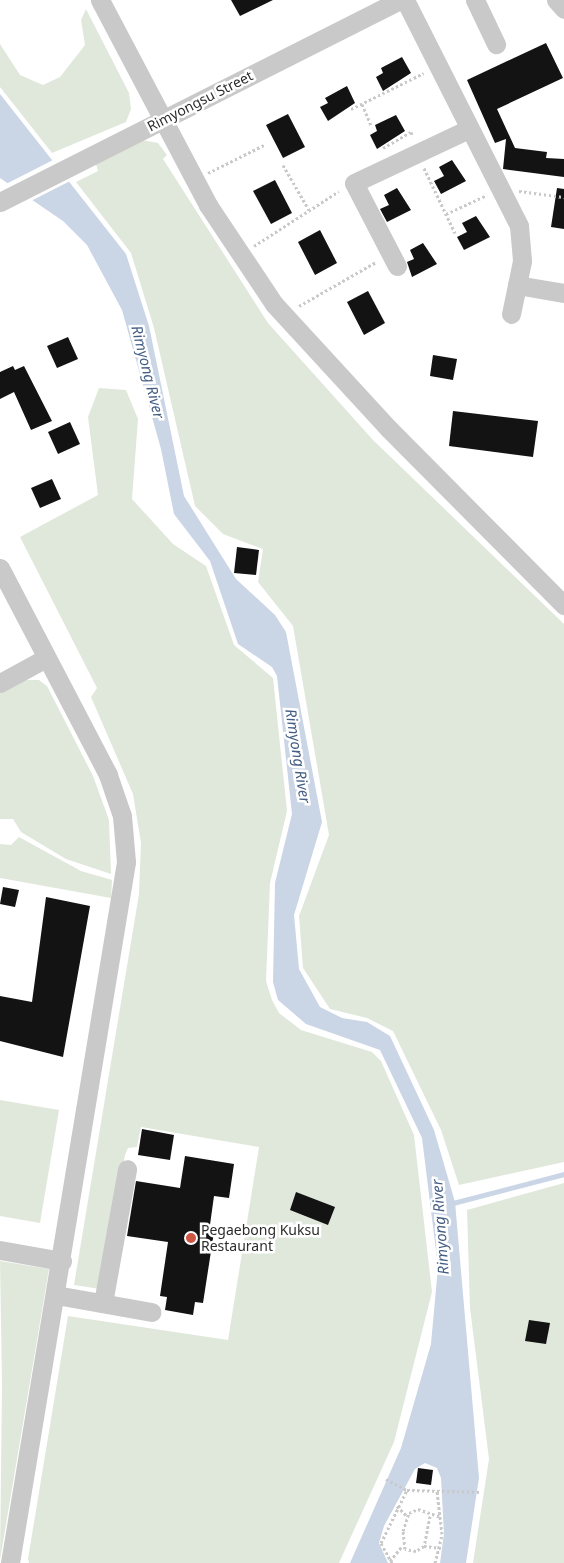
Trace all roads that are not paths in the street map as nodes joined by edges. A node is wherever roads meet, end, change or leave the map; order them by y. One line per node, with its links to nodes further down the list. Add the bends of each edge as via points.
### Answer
1 (100, 0): 8 (street)
2 (400, 0): 8 (street, Rimyongsu Street)
3 (405, 0): 9 (street)
4 (475, 0): 7 (street)
5 (556, 0): 6 (street)
6 (564, 9)
7 (496, 44)
8 (161, 121): 10 (street, Rimyongsu Street); 16 (street, via 241,255 284,315 388,428)
9 (470, 129): 11 (street, via 354,183); 12 (street, via 519,226 522,261)
10 (0, 202)
11 (394, 260)
12 (517, 285): 13 (street); 14 (street)
13 (564, 293)
14 (511, 314)
15 (0, 568): 17 (street)
16 (564, 605)
17 (46, 658): 18 (street); 21 (street, via 108,775 125,843 123,894)
18 (0, 683)
19 (127, 1169): 23 (street)
20 (0, 1250): 21 (street)
21 (62, 1261): 22 (street)
22 (56, 1295): 23 (street); 25 (street)
23 (103, 1303): 24 (street)
24 (151, 1312)
25 (10, 1563)

